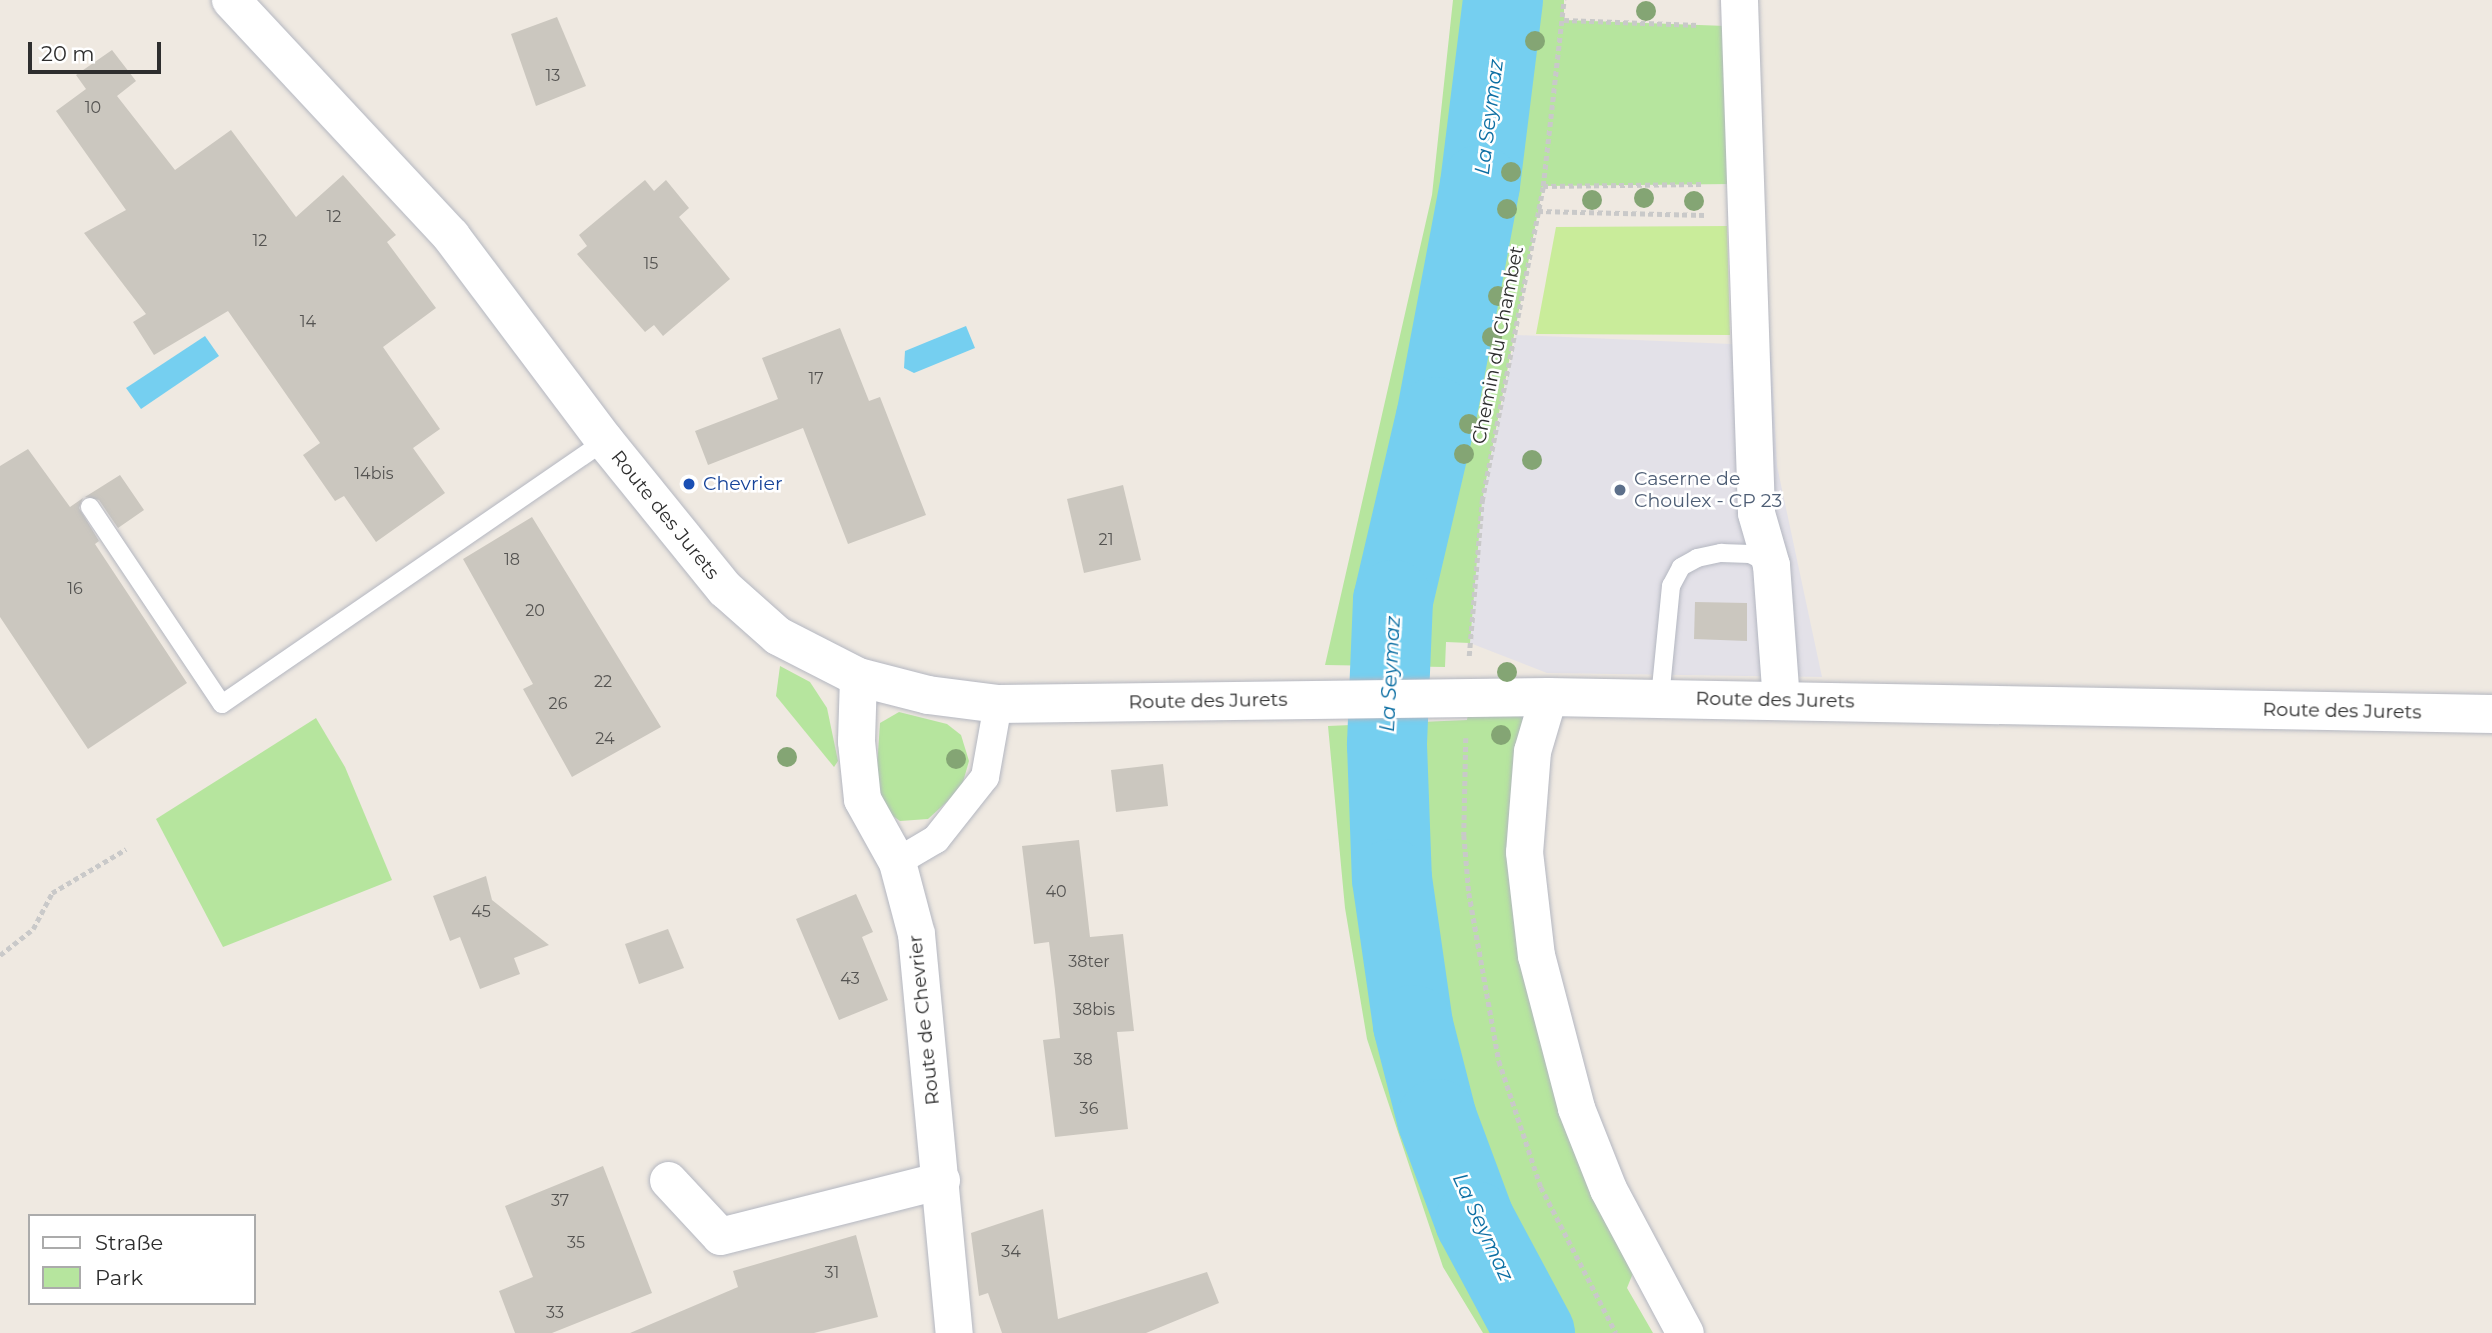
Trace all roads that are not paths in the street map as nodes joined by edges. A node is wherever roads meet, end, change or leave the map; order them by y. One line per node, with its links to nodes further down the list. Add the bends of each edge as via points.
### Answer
1 (231, 0): 3 (street, Route des Jurets, via 451,236)
2 (1740, 13): 5 (street, via 1756,513)
3 (605, 441): 4 (lane, via 222,704); 6 (street, Route des Jurets, via 702,563 745,609 813,657)
4 (90, 507)
5 (1771, 565): 8 (lane, via 1750,554 1721,553 1681,567 1671,586); 9 (street)
6 (858, 677): 10 (street, Route des Jurets, via 928,695); 12 (street, Route de Chevrier, via 856,741 862,799)
7 (1548, 697): 8 (street, Route des Jurets); 10 (street, Route des Jurets); 16 (street, via 1532,751 1524,852 1535,955 1576,1108 1608,1189)
8 (1660, 698): 9 (street, Route des Jurets)
9 (1781, 700): 11 (street, Route des Jurets)
10 (998, 704): 12 (street, via 985,777 936,839)
11 (2492, 714)
12 (897, 862): 14 (street, Route de Chevrier, via 916,934)
13 (668, 1180): 14 (street, via 720,1236)
14 (941, 1180): 15 (street, Route de Chevrier)
15 (954, 1333)
16 (1685, 1333)

